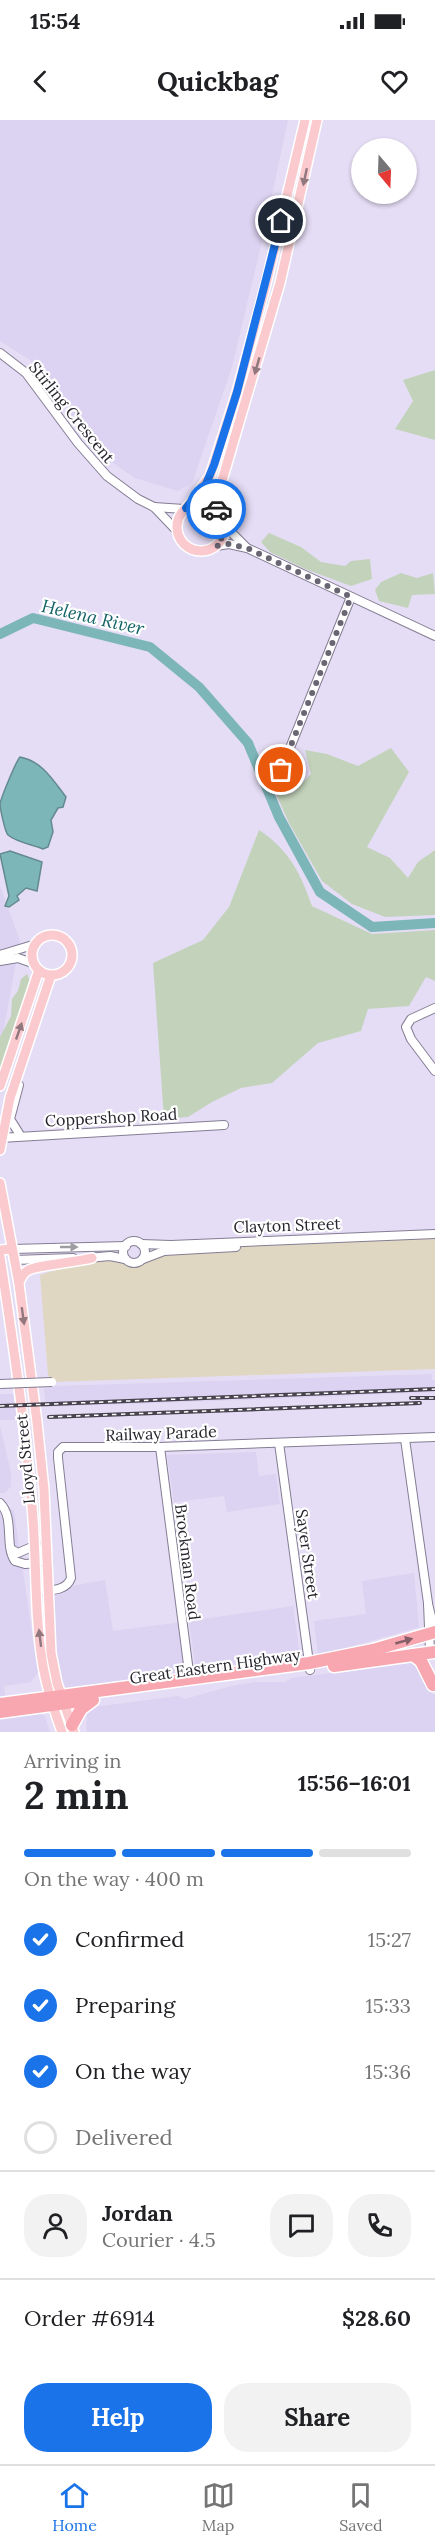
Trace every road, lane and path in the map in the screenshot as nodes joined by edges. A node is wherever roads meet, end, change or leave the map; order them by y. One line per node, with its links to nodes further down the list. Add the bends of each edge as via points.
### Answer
1 (305, 120): 5 (main road, via 237,392 210,476)
2 (317, 120): 6 (main road, one-way to 6, via 280,283 221,484)
3 (0, 353): 4 (street, Stirling Crescent, via 26,373 107,476)
4 (154, 507): 5 (street, Stirling Crescent); 7 (street, Stirling Crescent)
5 (185, 509): 6 (main road, via 206,504 219,511); 7 (main road, via 178,519)
6 (225, 525): 8 (main road); 9 (street)
7 (177, 531): 8 (main road, via 180,541 190,549 203,551)
8 (216, 546): 9 (street)
9 (247, 548): 10 (street)
10 (351, 597): 11 (street); 12 (street)
11 (435, 636)
12 (281, 770)
13 (36, 944): 14 (street); 16 (main road, via 33,954); 17 (main road, via 53,935 70,946 72,957 67,968)
14 (0, 955)
15 (0, 961): 16 (street, via 18,958)
16 (37, 967): 17 (main road); 21 (main road, one-way to 16)
17 (51, 975): 19 (main road)
18 (435, 1008): 20 (street, via 411,1019 406,1027)
19 (28, 1043): 23 (street, via 10,1119); 24 (main road)
20 (435, 1071)
21 (0, 1086)
22 (224, 1125): 23 (street, Coppershop Road)
23 (20, 1135): 24 (street, Coppershop Road)
24 (1, 1137): 25 (main road)
25 (0, 1150)
26 (0, 1183): 30 (main road, Lloyd Street)
27 (435, 1236): 28 (street, Clayton Street); 33 (street, Clayton Street, via 170,1250)
28 (141, 1244): 29 (street, via 133,1241); 33 (street)
29 (126, 1246): 30 (street, one-way to 29); 34 (street)
30 (12, 1249): 31 (main road); 36 (main road, Lloyd Street)
31 (0, 1250)
32 (92, 1258): 34 (street); 36 (street); 37 (main road, via 33,1267 23,1274)
33 (143, 1258): 34 (street, via 135,1263)
34 (125, 1259)
35 (0, 1260): 36 (main road); 39 (main road, Lloyd Street)
36 (14, 1260): 37 (main road, Lloyd Street)
37 (19, 1284): 47 (main road, Lloyd Street, one-way to 47, via 38,1433)
38 (0, 1297): 39 (main road)
39 (13, 1342): 48 (main road, Lloyd Street, via 25,1423)
40 (52, 1382): 41 (street, bridge)
41 (0, 1384)
42 (435, 1437): 43 (street, Railway Parade)
43 (405, 1439): 44 (street, Railway Parade); 53 (street)
44 (279, 1443): 45 (street, Railway Parade); 56 (street, Sayer Street)
45 (160, 1447): 51 (street, Railway Parade, via 70,1446 60,1450 60,1489 71,1578 63,1588); 57 (street, Brockman Road)
46 (0, 1503): 49 (street, via 5,1509)
47 (46, 1539): 50 (street, via 41,1561); 51 (main road, Lloyd Street)
48 (34, 1546): 49 (street, via 18,1553); 50 (main road, Lloyd Street)
49 (11, 1549): 50 (street, via 15,1561)
50 (35, 1563): 52 (main road, Lloyd Street)
51 (48, 1590): 52 (street, Railway Parade); 60 (main road, Lloyd Street)
52 (36, 1591): 60 (main road, Lloyd Street, one-way to 52, via 43,1666)
53 (432, 1633): 54 (street); 56 (highway, one-way to 53)
54 (432, 1652): 55 (highway, Great Eastern Highway)
55 (413, 1654): 56 (highway, Great Eastern Highway); 58 (highway)
56 (310, 1667): 57 (highway, Great Eastern Highway); 59 (highway, Great Eastern Highway, via 189,1689)
57 (190, 1680): 60 (highway, Great Eastern Highway)
58 (433, 1684)
59 (97, 1699): 60 (highway, Great Eastern Highway); 63 (highway, via 81,1709)
60 (57, 1700): 61 (highway, Great Eastern Highway); 62 (highway, Great Eastern Highway); 63 (main road, Lloyd Street)
61 (0, 1704)
62 (0, 1712)
63 (69, 1730)

